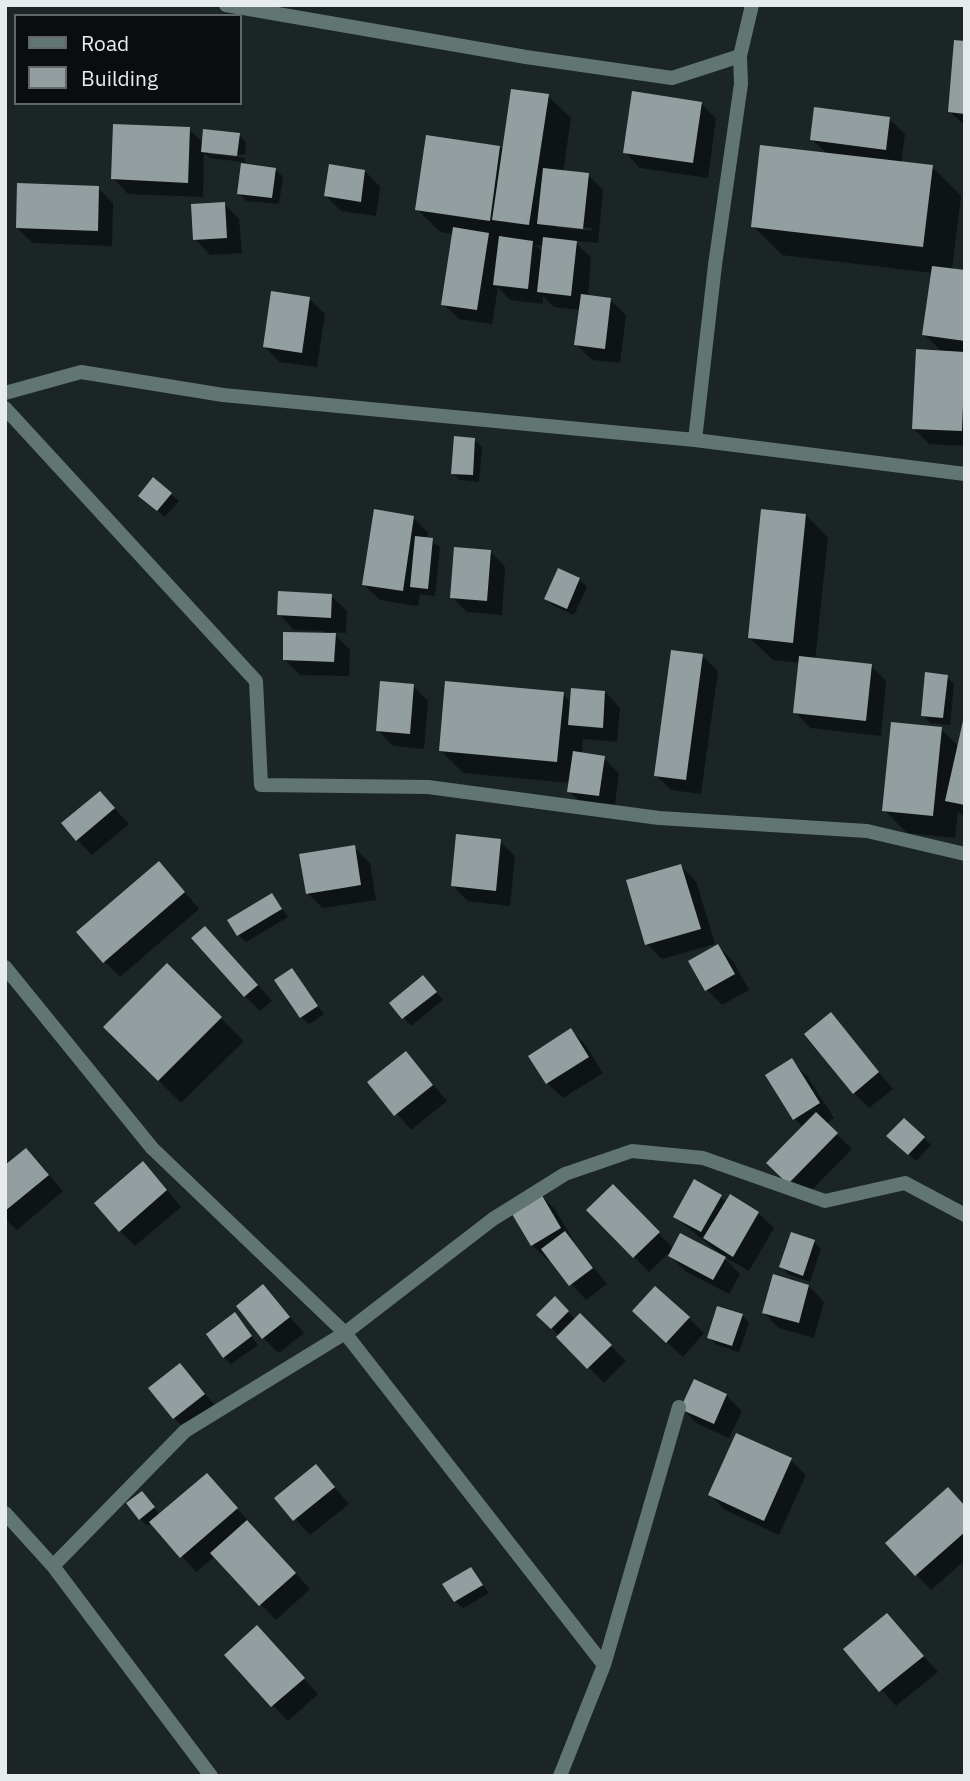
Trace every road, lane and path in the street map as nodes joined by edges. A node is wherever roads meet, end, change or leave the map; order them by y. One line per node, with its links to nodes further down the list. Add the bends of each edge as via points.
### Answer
1 (226, 5): 3 (street, via 672,78)
2 (752, 5): 3 (street)
3 (740, 56): 6 (street, via 741,84)
4 (5, 393): 6 (street, via 80,372 223,395)
5 (5, 408): 8 (street, via 256,681 261,785 428,788 659,818 867,831)
6 (695, 440): 7 (street)
7 (965, 474)
8 (965, 854)
9 (5, 967): 11 (street, via 152,1148)
10 (965, 1215): 11 (street, via 905,1183 825,1201 703,1158 632,1151 565,1174 503,1212)
11 (345, 1332): 14 (street, via 185,1431); 15 (street)
12 (679, 1407): 15 (street)
13 (5, 1513): 14 (street)
14 (53, 1566): 16 (street)
15 (604, 1665): 17 (street)
16 (211, 1776)
17 (560, 1776)

